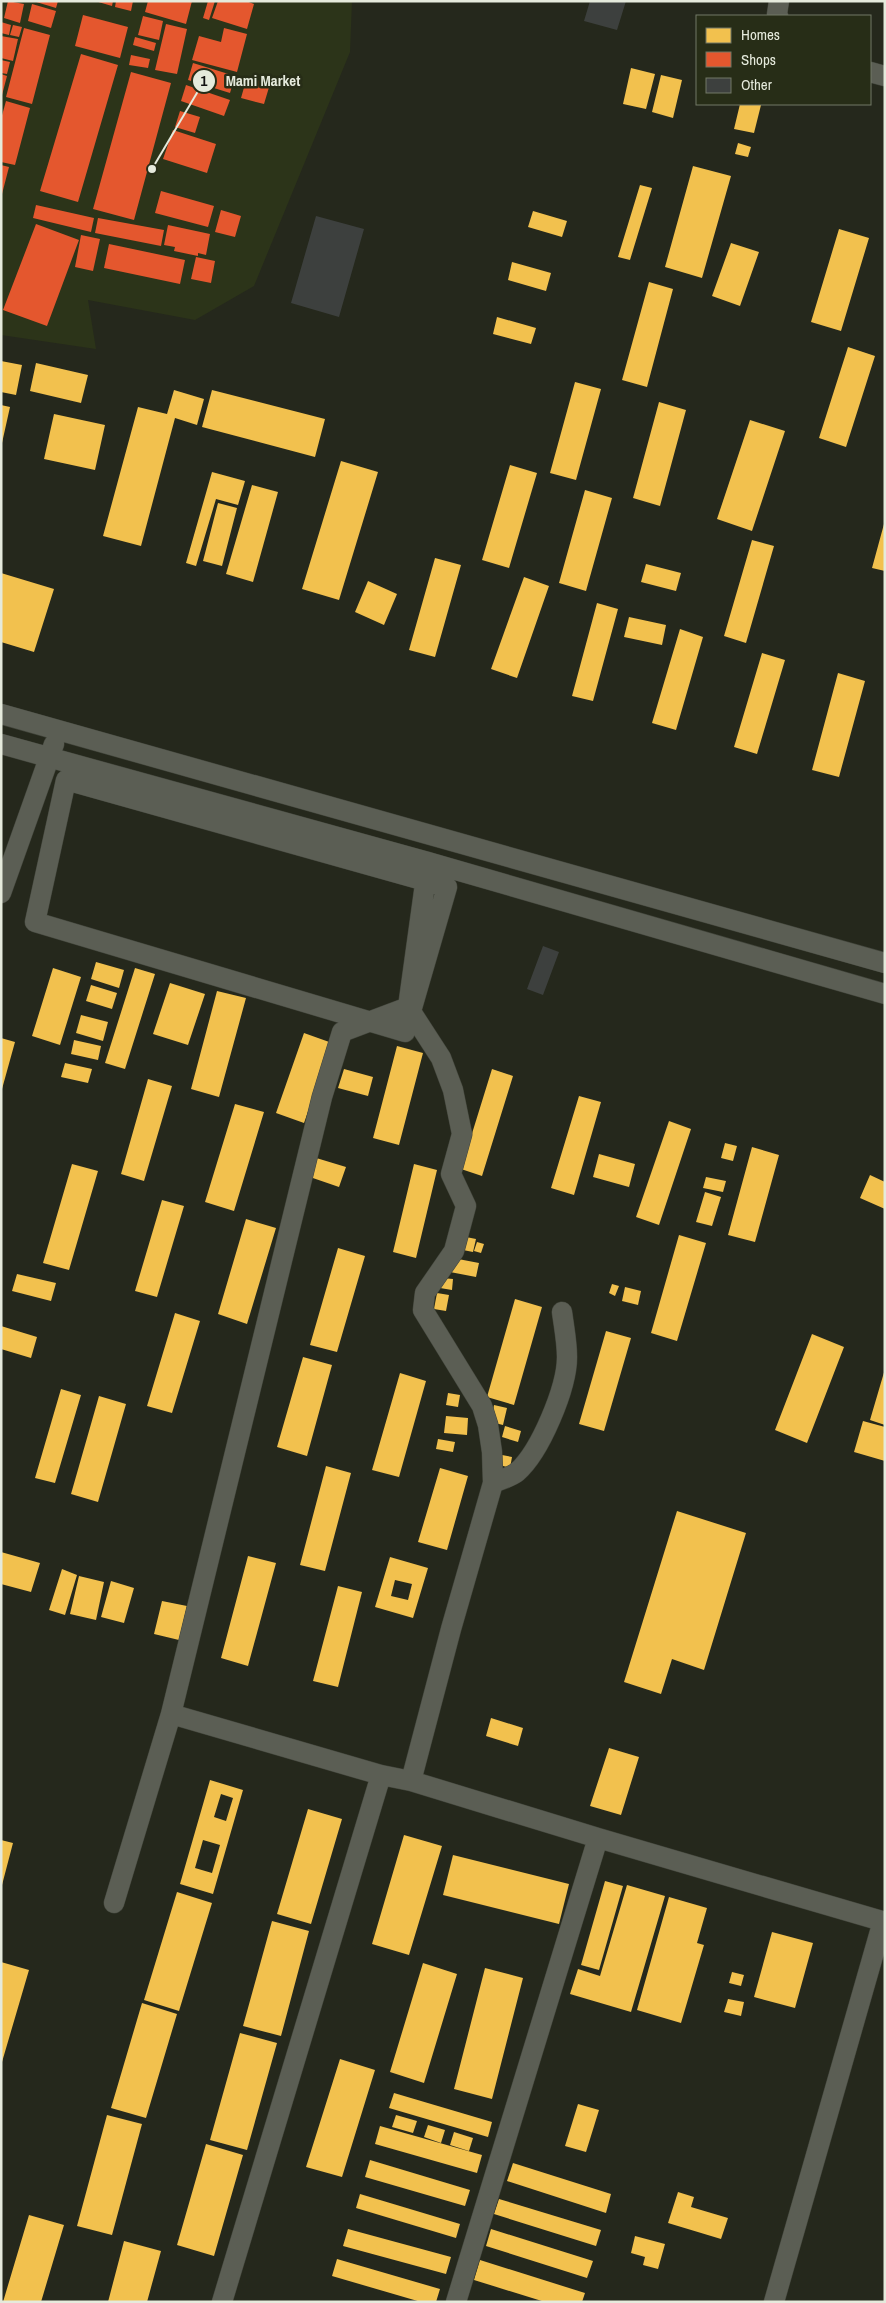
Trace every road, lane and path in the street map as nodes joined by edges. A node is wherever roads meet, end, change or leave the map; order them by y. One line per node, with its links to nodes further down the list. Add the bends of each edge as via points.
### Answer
1 (779, 1): 2 (street)
2 (778, 15)
3 (871, 72): 4 (street)
4 (885, 76)
5 (1, 714): 6 (street)
6 (59, 730): 8 (street); 12 (street)
7 (1, 744): 8 (street)
8 (50, 756): 10 (street); 11 (street)
9 (66, 780): 9 (street, via 34,922 405,1032 446,887)
10 (428, 862): 13 (street); 14 (street)
11 (1, 893)
12 (885, 963)
13 (885, 994)
14 (408, 1007): 16 (street, via 441,1058 453,1090 462,1134 451,1174 466,1206 454,1250 425,1293 423,1310 482,1406 492,1452); 17 (street, via 342,1032 322,1097)
15 (562, 1312): 16 (street, via 568,1356 566,1379 557,1403 542,1438 517,1472)
16 (493, 1483): 19 (street)
17 (171, 1714): 18 (street); 21 (street)
18 (380, 1775): 19 (street); 23 (street)
19 (411, 1781): 20 (street)
20 (598, 1838): 22 (street); 24 (street)
21 (114, 1903)
22 (884, 1922): 25 (street)
23 (222, 2302)
24 (456, 2302)
25 (774, 2302)

